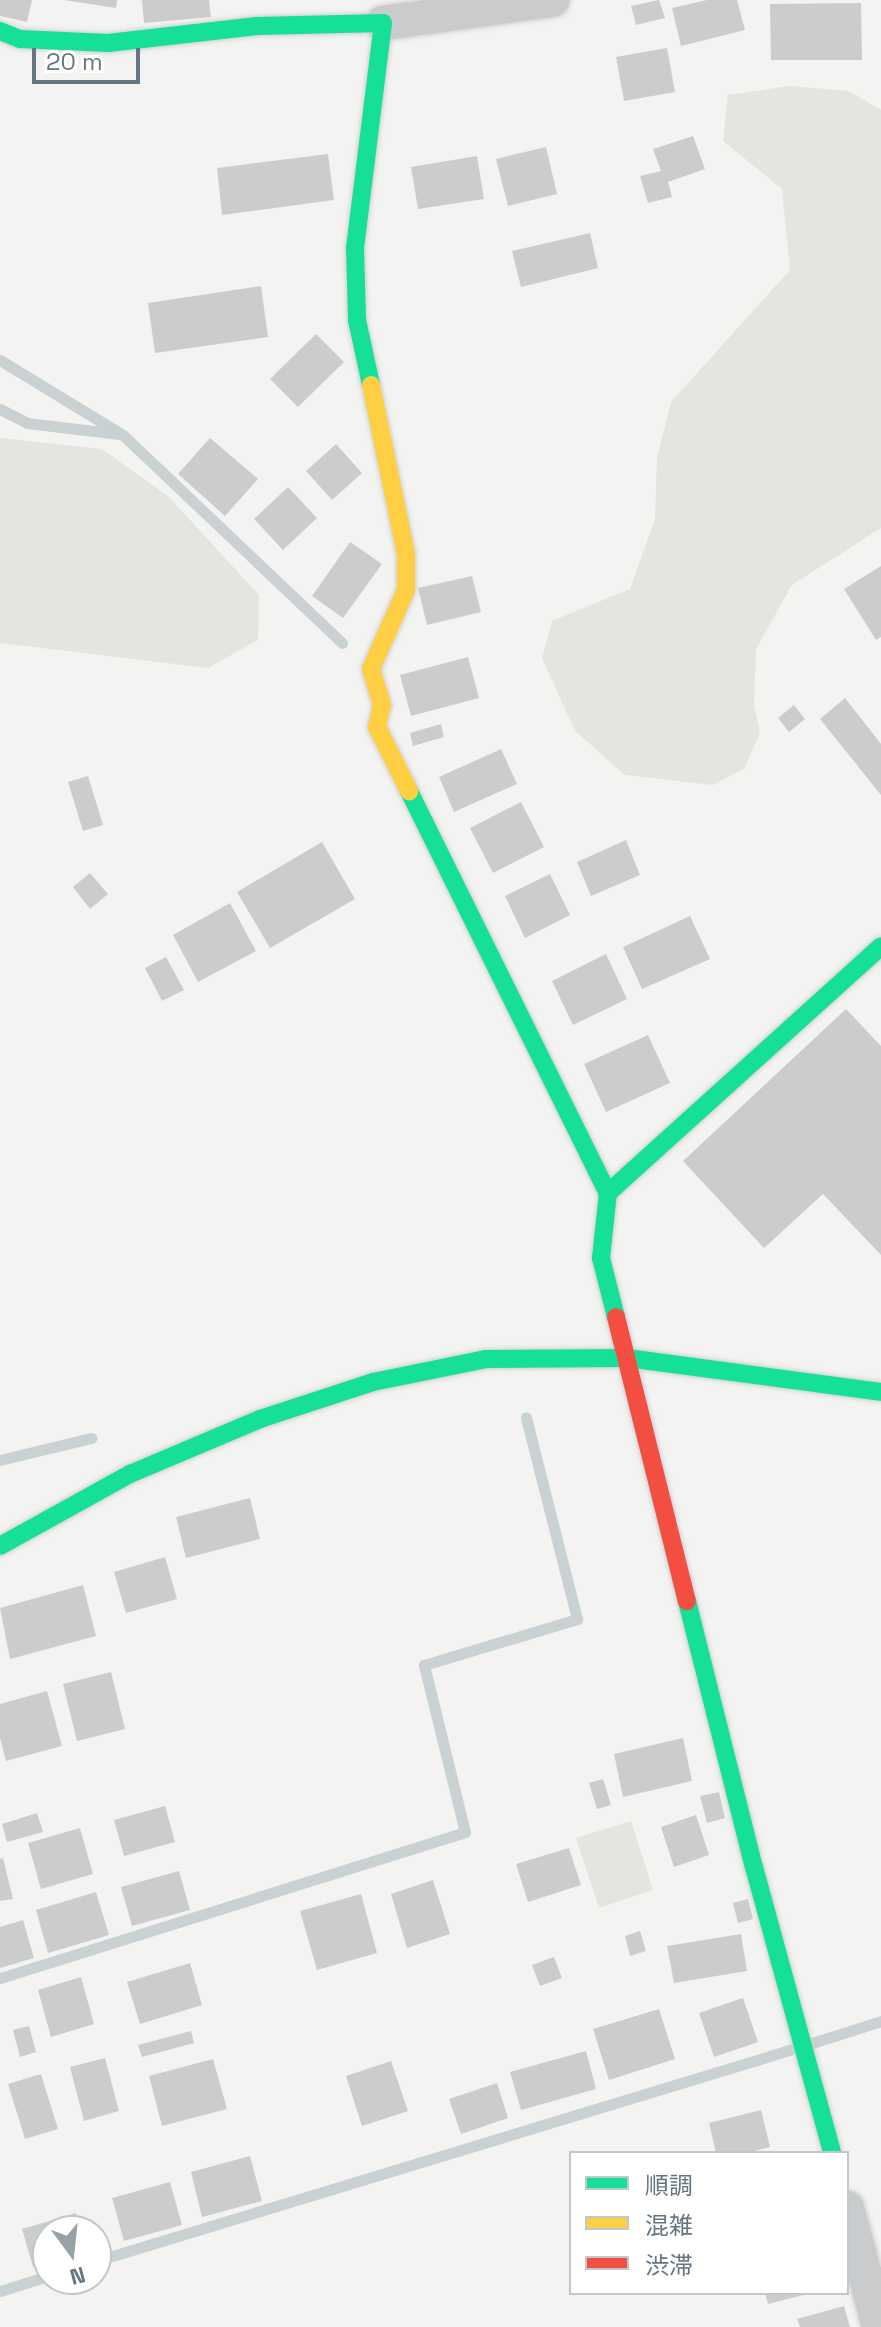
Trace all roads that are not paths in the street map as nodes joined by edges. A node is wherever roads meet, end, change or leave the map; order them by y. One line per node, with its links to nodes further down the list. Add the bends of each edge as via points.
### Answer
1 (552, 0): 3 (street)
2 (257, 13): 3 (street); 4 (street, via 108,43 20,39)
3 (383, 23): 6 (street, via 355,247 357,320 406,554 406,590 371,669 382,705 377,727)
4 (0, 31)
5 (881, 946): 6 (street)
6 (608, 1193): 7 (street, via 601,1258)
7 (627, 1358): 8 (street); 9 (street, via 486,1359 373,1382 260,1419 130,1474); 10 (street, via 754,1867)
8 (881, 1392)
9 (0, 1546)
10 (831, 2151)
11 (849, 2215): 12 (street)
12 (879, 2327)

